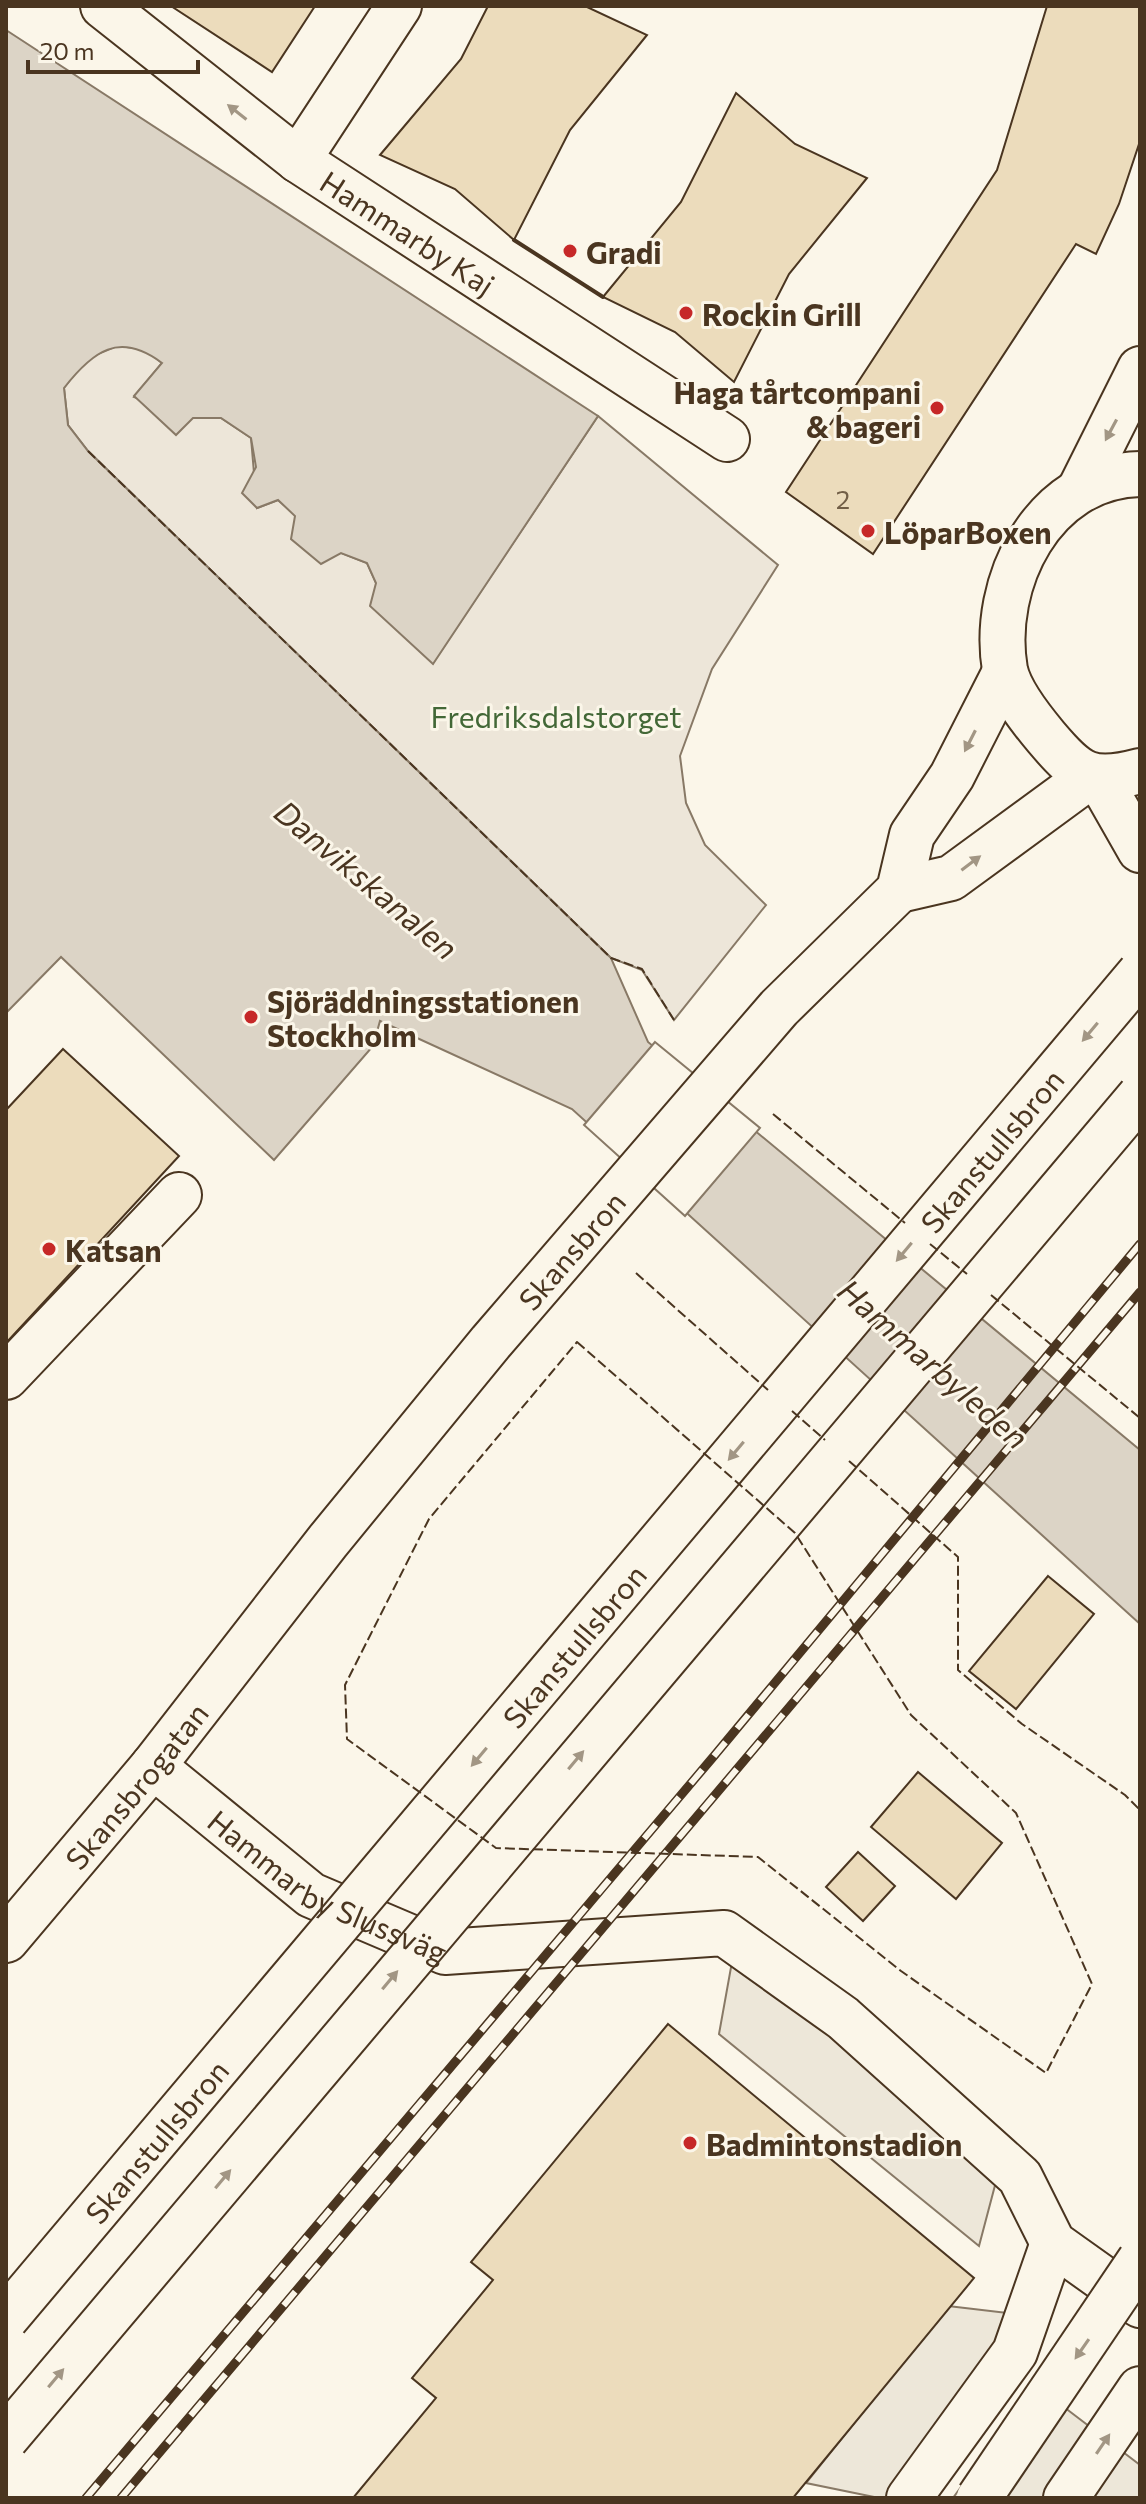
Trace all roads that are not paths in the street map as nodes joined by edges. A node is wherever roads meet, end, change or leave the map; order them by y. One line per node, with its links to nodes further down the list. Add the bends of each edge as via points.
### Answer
1 (103, 6): 3 (main road, Hammarby Kaj, one-way to 1)
2 (399, 6): 3 (main road)
3 (298, 160): 5 (main road, Hammarby Kaj)
4 (1140, 369): 7 (main road, one-way to 7)
5 (727, 439)
6 (1140, 474): 7 (main road)
7 (1080, 489): 8 (main road, via 1056,506 1019,557 1003,611)
8 (1005, 672): 9 (main road, via 1029,716 1059,752); 11 (main road, one-way to 11, via 952,776 912,835)
9 (1109, 775): 10 (main road); 11 (main road, one-way to 9, via 951,878)
10 (1140, 850)
11 (899, 890): 16 (main road, Skansbron, via 779,1008 491,1342 328,1541)
12 (1140, 973): 22 (main road, Skanstullsbron, one-way to 22, bridge)
13 (1140, 1096): 24 (main road, one-way to 13, bridge)
14 (179, 1195): 15 (main road)
15 (6, 1377)
16 (264, 1629): 17 (main road, Skansbrogatan)
17 (153, 1766): 18 (main road, Skansbrogatan); 19 (main road, Hammarby Slussväg, via 311,1895 445,1952 724,1933 843,2018 1020,2177)
18 (6, 1940)
19 (1053, 2243): 21 (main road, Hammarby Slussväg); 25 (main road, via 1015,2352)
20 (1140, 2260): 26 (main road, one-way to 26, bridge)
21 (1140, 2305)
22 (6, 2318)
23 (1140, 2389): 27 (main road, one-way to 23)
24 (6, 2438)
25 (909, 2498)
26 (979, 2498)
27 (1066, 2498)

